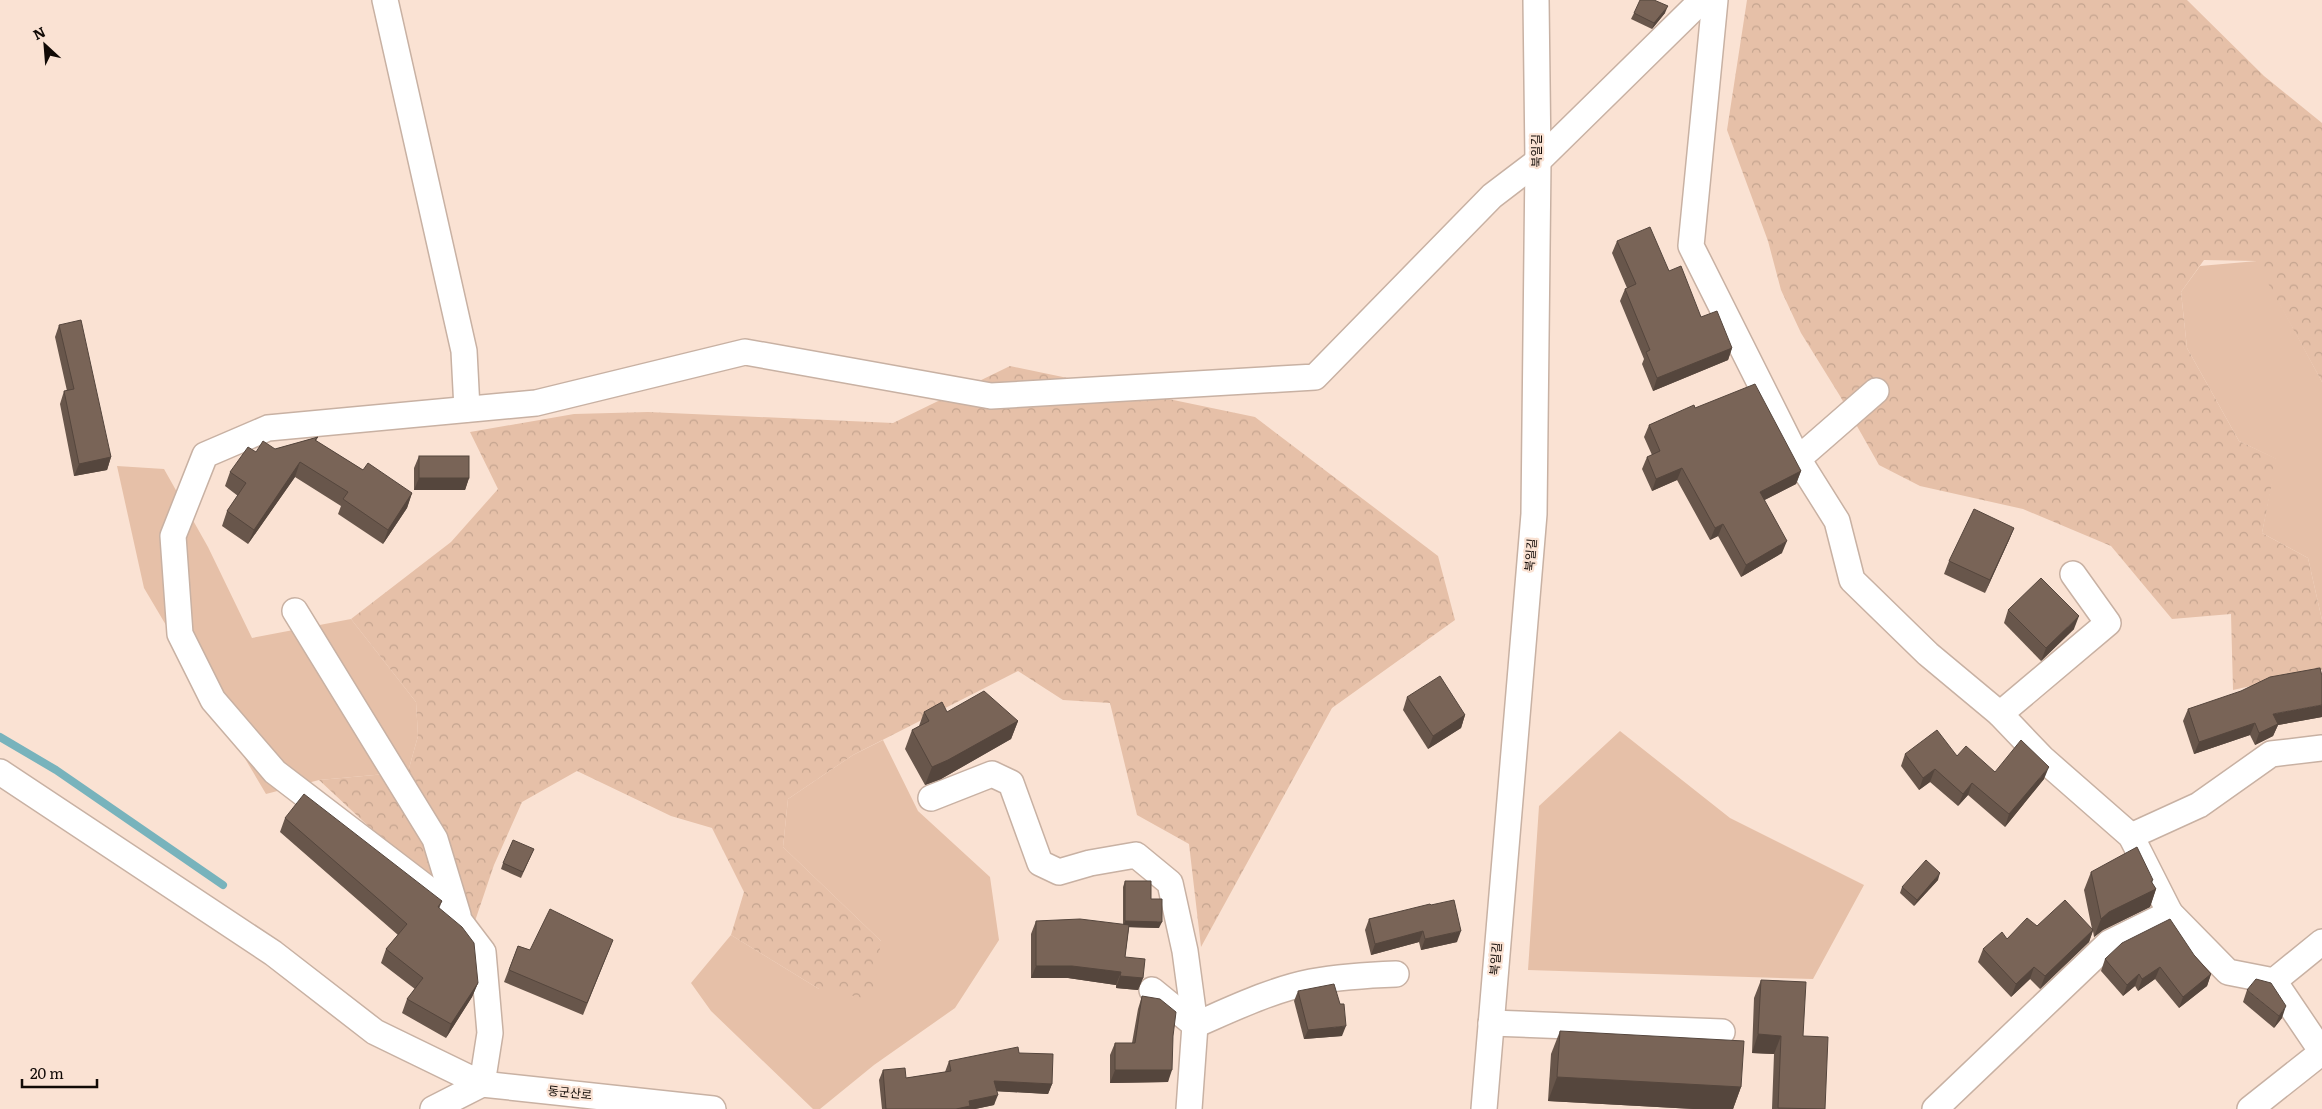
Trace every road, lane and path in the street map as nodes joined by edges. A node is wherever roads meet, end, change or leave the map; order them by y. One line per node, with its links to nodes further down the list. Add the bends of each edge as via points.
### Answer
1 (385, 0): 7 (street, via 464,351)
2 (1536, 0): 5 (street, 북일길)
3 (1702, 0): 5 (street)
4 (1715, 0): 8 (street, via 1691,246)
5 (1538, 161): 7 (street, via 1492,196 1315,377 991,396 745,352 536,402); 22 (street, 북일길, via 1534,514)
6 (1876, 391): 8 (street)
7 (467, 409): 17 (street, via 268,428 205,455 173,536 180,634 213,700 275,772 445,902)
8 (1798, 459): 11 (street, via 1837,521 1852,580 1928,654)
9 (2073, 574): 11 (street, via 2108,623)
10 (295, 611): 17 (street, via 436,840)
11 (2000, 714): 15 (street, via 2042,758)
12 (2322, 748): 15 (street, via 2271,754 2199,805)
13 (0, 772): 25 (street, via 273,953 375,1032)
14 (931, 798): 23 (street, via 992,774 1011,783 1040,863 1059,872 1090,862 1136,855 1170,882 1185,951)
15 (2131, 836): 16 (street)
16 (2170, 913): 20 (street, via 2228,972); 30 (street, via 2109,943)
17 (459, 920): 25 (street, via 483,952 490,1032)
18 (2322, 942): 20 (street)
19 (1396, 974): 23 (street, via 1309,982)
20 (2274, 981): 31 (street, via 2322,1052)
21 (1152, 990): 23 (street)
22 (1491, 1023): 24 (street); 29 (street, 북일길)
23 (1195, 1025): 28 (street)
24 (1722, 1032)
25 (482, 1084): 26 (street); 27 (street, 동군산로)
26 (433, 1109)
27 (713, 1109)
28 (1189, 1109)
29 (1484, 1109)
30 (1935, 1109)
31 (2250, 1109)

